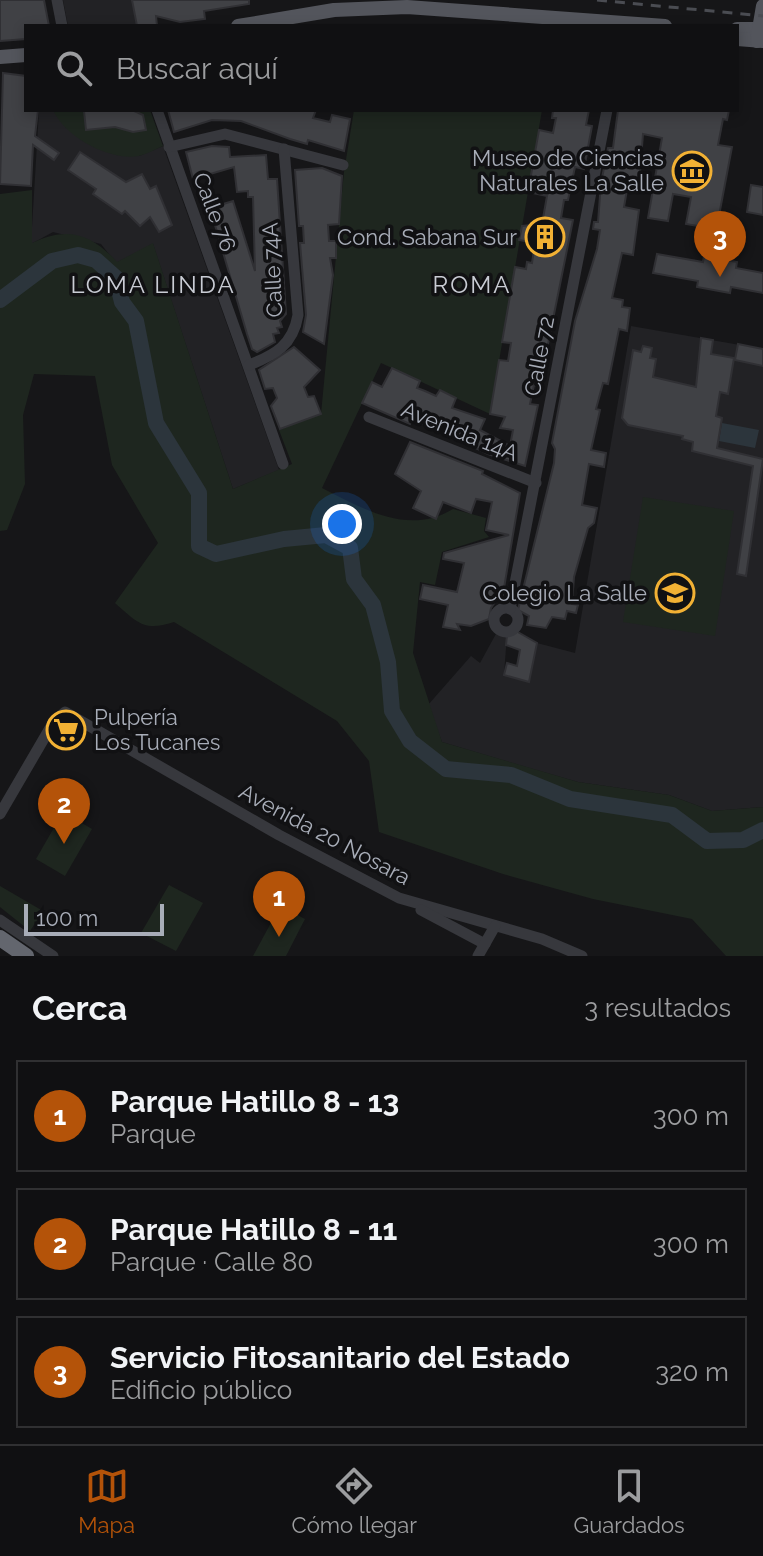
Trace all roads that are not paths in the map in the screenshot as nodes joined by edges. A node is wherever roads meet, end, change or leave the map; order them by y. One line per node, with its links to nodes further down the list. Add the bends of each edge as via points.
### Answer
1 (57, 0): 4 (street)
2 (407, 3): 5 (main road); 6 (main road)
3 (762, 9): 8 (main road)
4 (62, 24)
5 (250, 24)
6 (622, 24)
7 (739, 30): 8 (main road)
8 (760, 35): 9 (main road)
9 (739, 39)
10 (24, 55): 11 (main road)
11 (0, 57)
12 (158, 112): 14 (street, Calle 76)
13 (607, 112): 20 (street, Calle 72)
14 (169, 147): 15 (street, via 225,134); 17 (street, Calle 76)
15 (284, 149): 16 (street); 17 (street, Calle 74A, via 298,315 291,337 279,351)
16 (343, 165)
17 (249, 365): 19 (street, Calle 76)
18 (369, 417): 20 (street, Avenida 14A)
19 (283, 464)
20 (536, 483): 21 (street, Calle 72)
21 (510, 609)
22 (0, 814): 23 (street, Avenida 20 Nosara, via 53,723 65,712)
23 (399, 898): 25 (street, Avenida 20 Nosara); 27 (street)
24 (0, 920): 29 (street)
25 (495, 926): 27 (street); 31 (street, Avenida 20 Nosara)
26 (0, 938): 28 (highway)
27 (485, 944): 30 (street)
28 (26, 956)
29 (53, 956)
30 (478, 956)
31 (582, 956)

